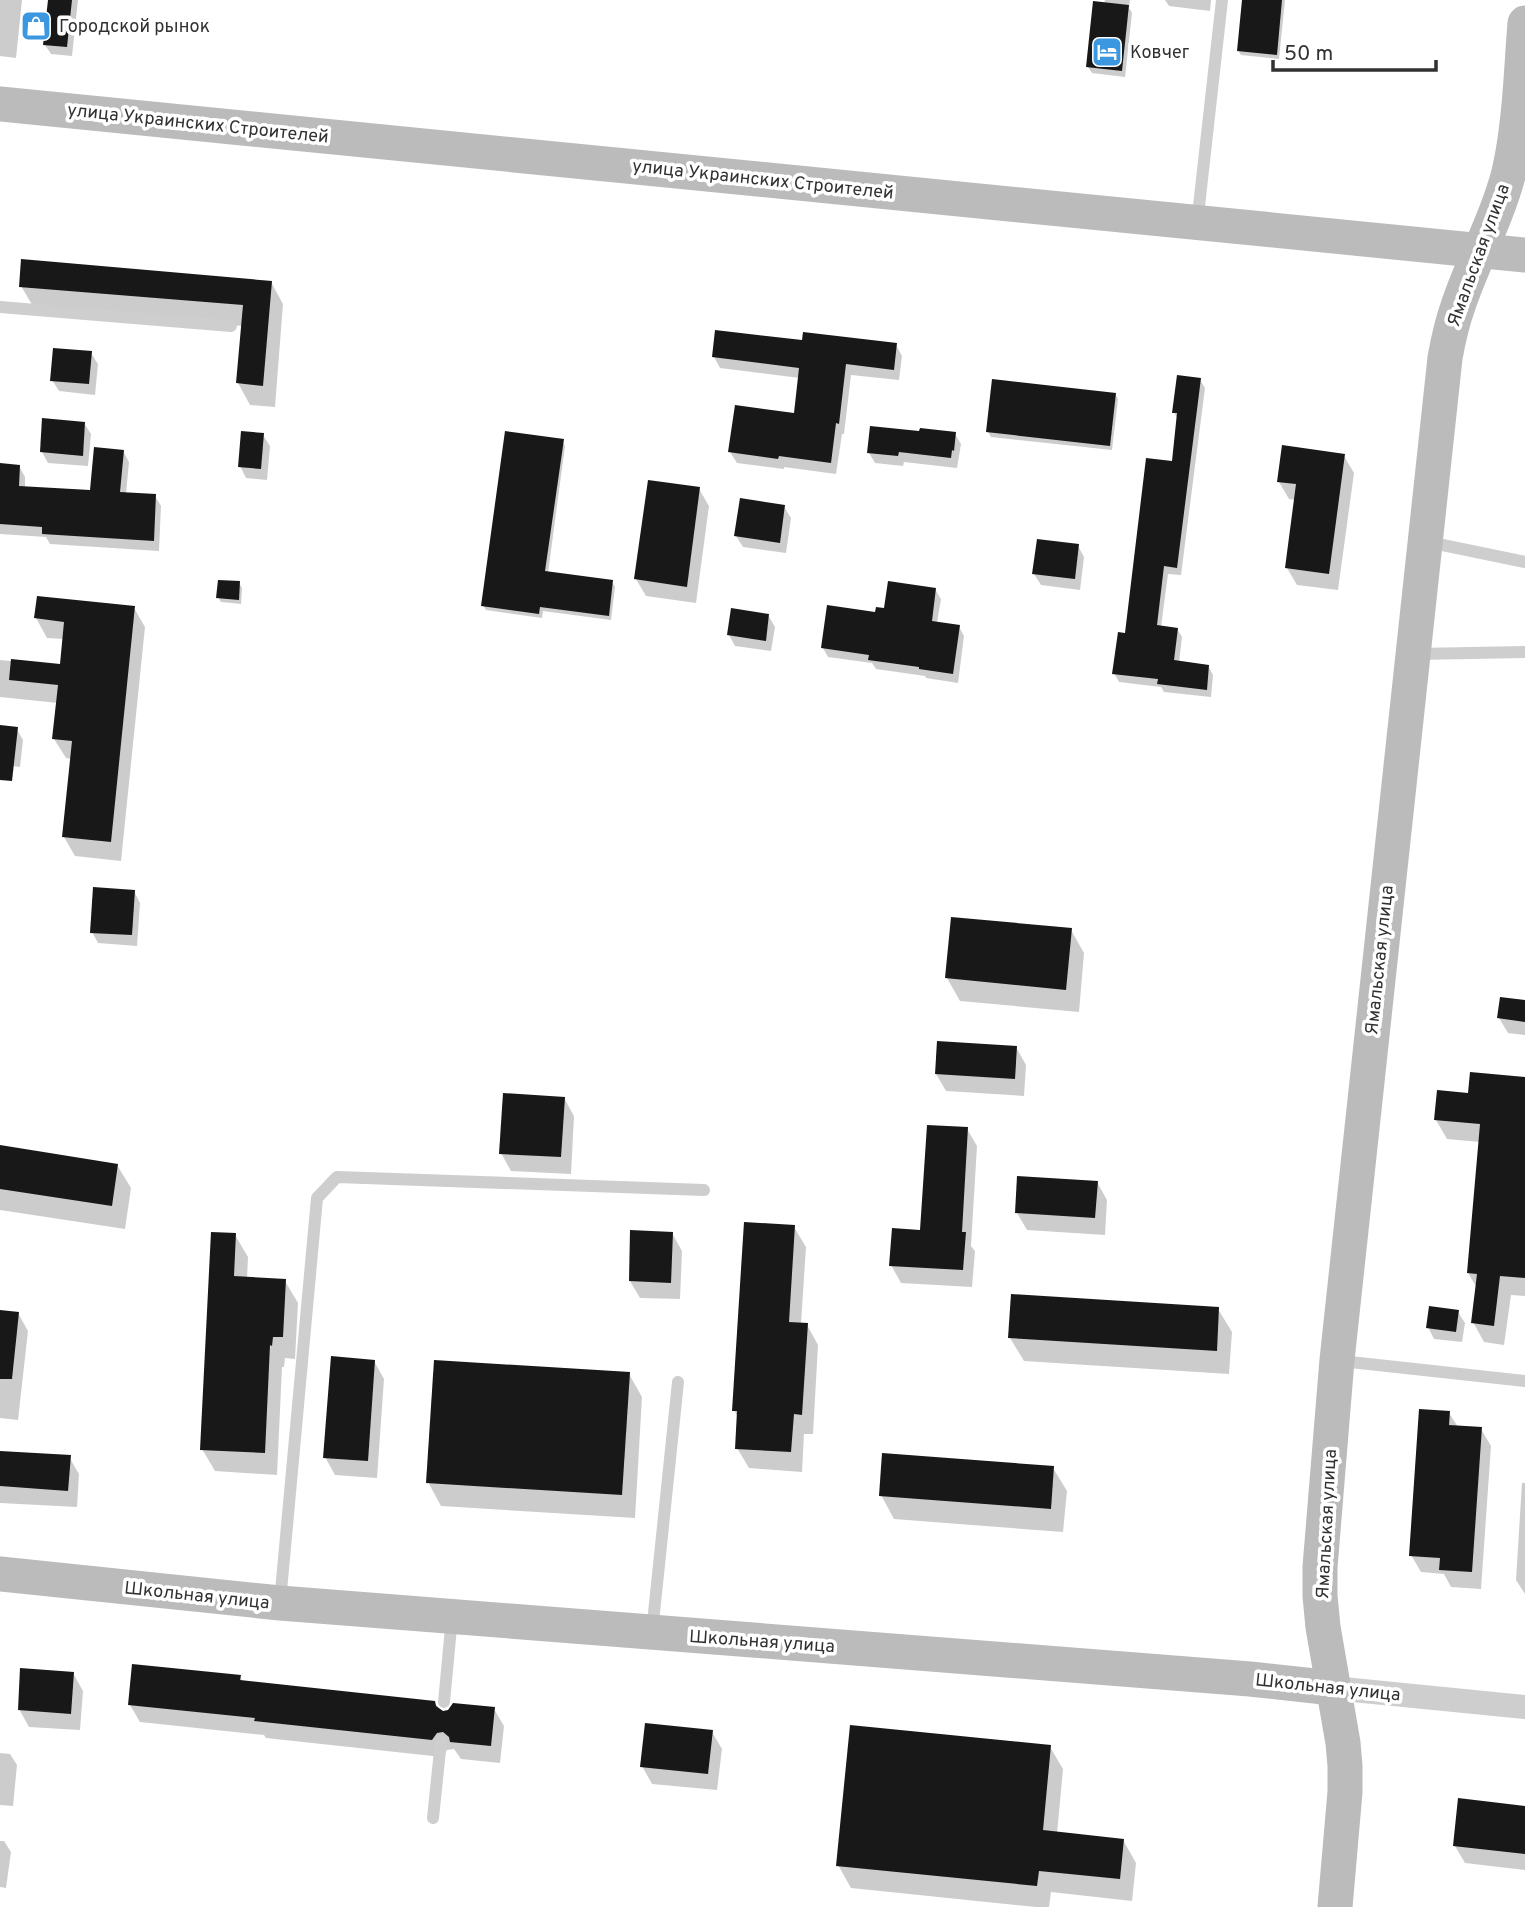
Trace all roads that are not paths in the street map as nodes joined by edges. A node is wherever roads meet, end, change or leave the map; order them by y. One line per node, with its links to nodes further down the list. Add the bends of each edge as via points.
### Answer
1 (1222, 0): 4 (lane)
2 (1525, 23): 5 (street, Ямальская улица, via 1508,172)
3 (0, 104): 5 (street, улица Украинских Строителей)
4 (1198, 215)
5 (1480, 250): 6 (street, улица Украинских Строителей); 9 (street, Ямальская улица, via 1458,305 1445,358)
6 (1525, 255)
7 (0, 307): 8 (lane)
8 (231, 326)
9 (1425, 541): 10 (lane); 12 (street, Ямальская улица)
10 (1525, 562)
11 (1525, 652): 12 (lane)
12 (1412, 654): 14 (street, Ямальская улица)
13 (704, 1190): 18 (lane, via 337,1177 317,1198)
14 (1337, 1360): 15 (lane); 21 (street, Ямальская улица, via 1320,1567)
15 (1525, 1381)
16 (678, 1382): 20 (lane)
17 (0, 1574): 18 (street, Школьная улица)
18 (280, 1603): 19 (street, Школьная улица)
19 (452, 1617): 20 (street, Школьная улица); 22 (lane)
20 (652, 1632): 21 (street, Школьная улица)
21 (1333, 1688): 23 (street, Школьная улица); 26 (street, Ямальская улица, via 1345,1766)
22 (444, 1702)
23 (1525, 1707)
24 (440, 1741): 25 (lane)
25 (433, 1818)
26 (1335, 1907)

